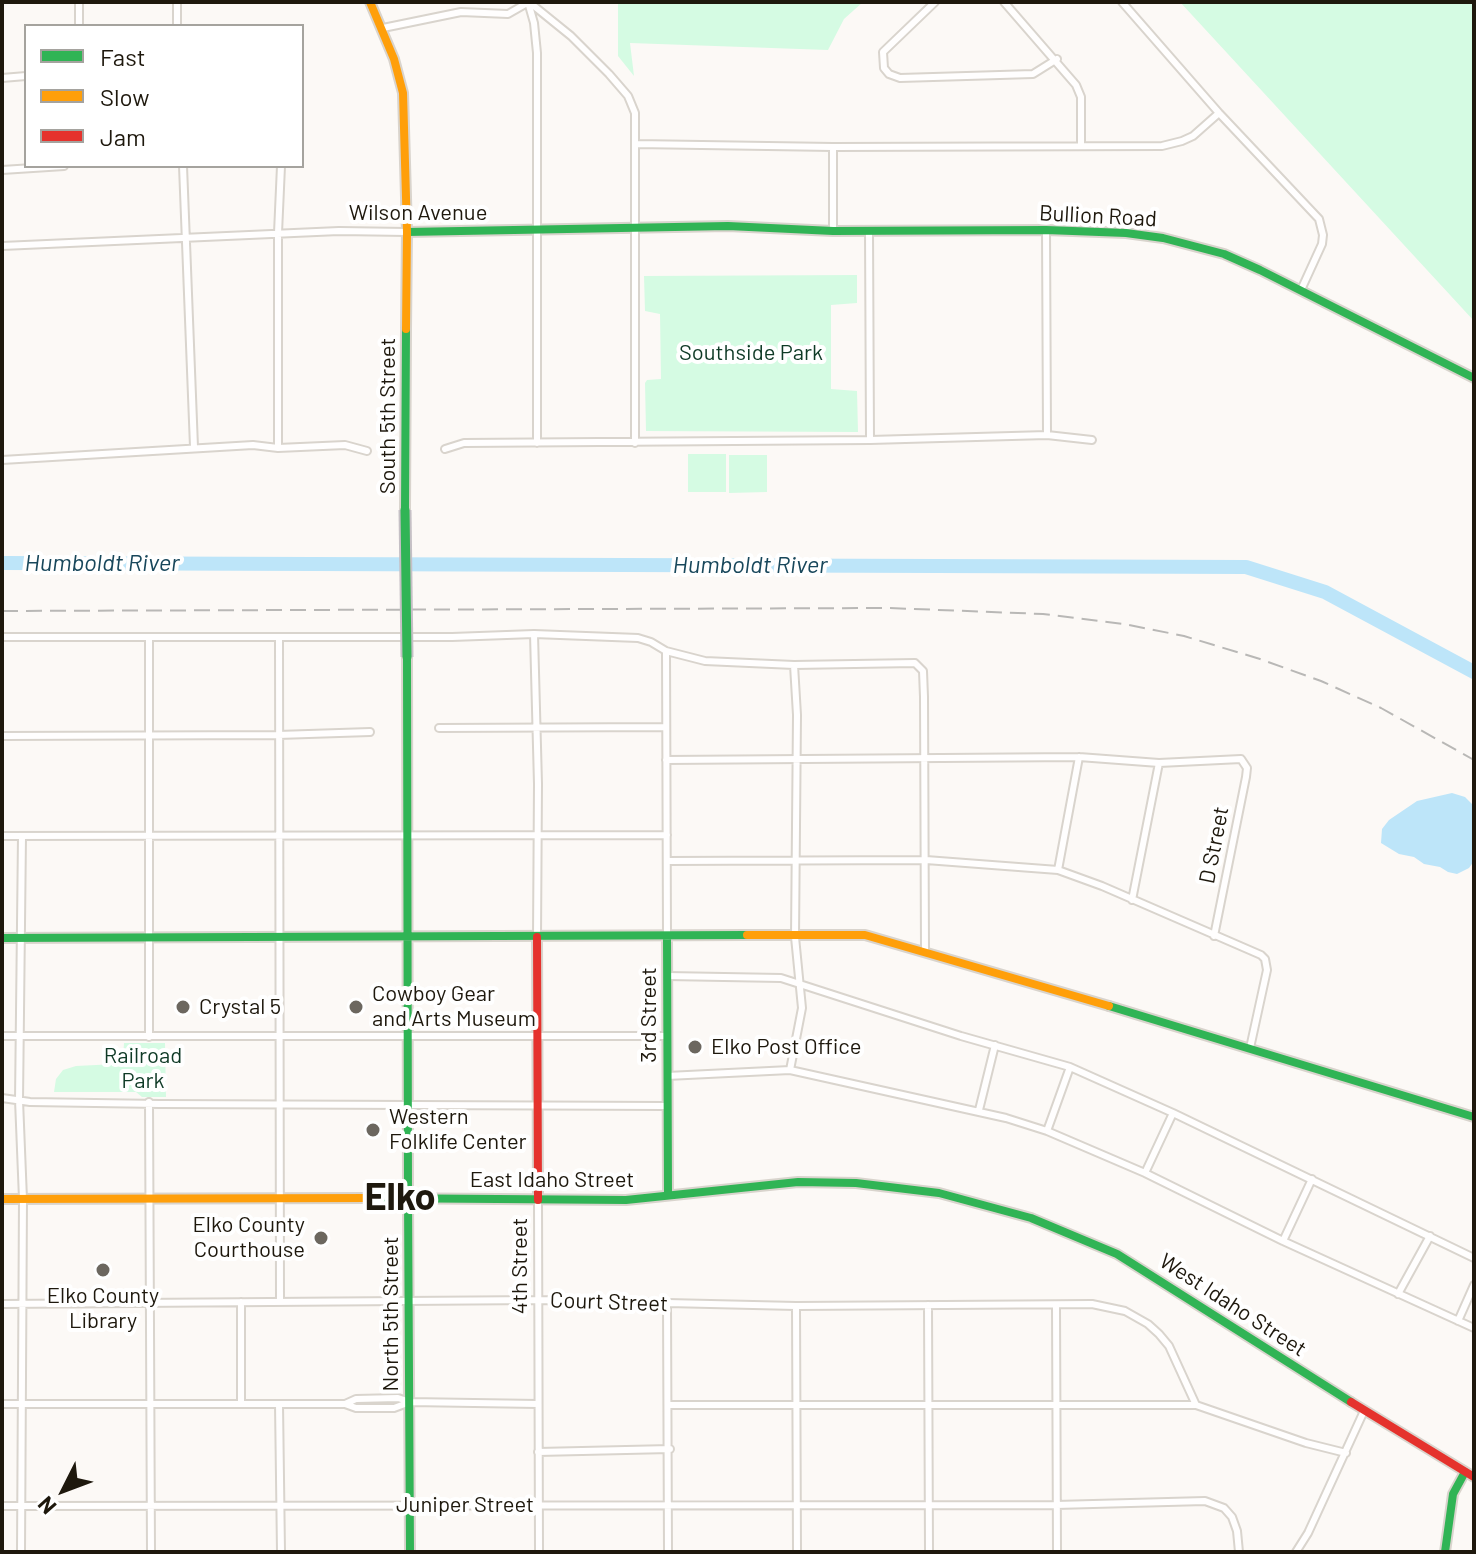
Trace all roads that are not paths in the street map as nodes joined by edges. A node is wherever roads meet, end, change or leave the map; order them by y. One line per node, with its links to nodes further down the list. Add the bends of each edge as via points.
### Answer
1 (79, 2): 8 (street)
2 (177, 2): 9 (street)
3 (370, 2): 10 (main road, South 5th Street)
4 (528, 2): 10 (street, via 508,14 461,12); 15 (street, via 571,36 628,96 635,113); 23 (street, via 537,53)
5 (935, 2): 11 (street, via 883,52 889,74 1033,74)
6 (1004, 2): 11 (street)
7 (1122, 2): 14 (street)
8 (79, 24)
9 (177, 24)
10 (383, 28): 27 (main road, South 5th Street, via 403,93)
11 (1057, 59): 16 (street, via 1081,97)
12 (24, 76): 13 (street)
13 (2, 78)
14 (1219, 113): 16 (street, via 1193,136 1171,145); 31 (street, via 1319,219 1322,244)
15 (636, 144): 17 (street); 22 (street)
16 (1081, 144): 17 (street)
17 (833, 147): 26 (street)
18 (33, 168): 21 (street)
19 (183, 168): 29 (street)
20 (281, 168): 28 (street)
21 (2, 170)
22 (636, 228): 23 (main road, Wilson Avenue); 26 (main road, Wilson Avenue); 37 (street)
23 (537, 229): 27 (main road, Wilson Avenue); 36 (street)
24 (869, 230): 25 (main road, Bullion Road); 26 (main road, Bullion Road); 34 (street)
25 (1046, 230): 31 (main road, Bullion Road, via 1163,238 1224,254); 33 (street)
26 (833, 231)
27 (407, 232): 28 (street, Wilson Avenue); 66 (main road, South 5th Street, bridge)
28 (278, 233): 29 (street, Wilson Avenue); 39 (street)
29 (187, 237): 30 (street, Wilson Avenue); 38 (street)
30 (2, 246)
31 (1301, 290): 32 (main road, Bullion Road)
32 (1474, 378)
33 (1047, 435): 34 (street); 35 (street)
34 (870, 440): 37 (street)
35 (1092, 440)
36 (537, 443): 37 (street); 40 (street, via 464,443)
37 (635, 443)
38 (194, 447): 39 (street); 42 (street)
39 (278, 448): 41 (street, via 345,445)
40 (445, 449)
41 (367, 451)
42 (2, 460)
43 (534, 634): 46 (street); 47 (street, via 638,638); 49 (street, 4th Street)
44 (2, 637): 45 (street)
45 (149, 638): 46 (street); 55 (street)
46 (279, 638): 53 (street)
47 (666, 651): 48 (street, via 705,661); 50 (street, 3rd Street)
48 (794, 665): 57 (street, via 906,662 921,667); 59 (street)
49 (538, 727): 50 (street); 51 (street); 67 (street, 4th Street)
50 (666, 727): 58 (street, 3rd Street)
51 (439, 728)
52 (370, 732): 53 (street)
53 (278, 735): 55 (street); 65 (street)
54 (2, 736): 55 (street)
55 (149, 736): 64 (street)
56 (1079, 757): 57 (street); 60 (street); 71 (street)
57 (924, 759): 59 (street); 68 (street)
58 (666, 760): 59 (street); 61 (street, 3rd Street)
59 (796, 761): 70 (street)
60 (1159, 763): 72 (street); 73 (street, D Street, via 1245,762)
61 (667, 835): 67 (street); 69 (street, 3rd Street)
62 (2, 836): 63 (street)
63 (22, 836): 64 (street); 81 (street)
64 (149, 836): 65 (street); 74 (street)
65 (279, 836): 66 (street); 75 (street)
66 (409, 836): 67 (street); 76 (main road, North 5th Street)
67 (537, 836): 77 (street, 4th Street)
68 (926, 860): 70 (street); 71 (street); 82 (street)
69 (667, 861): 70 (street); 78 (street, 3rd Street)
70 (794, 861): 79 (street)
71 (1058, 870): 72 (street)
72 (1132, 900): 73 (street)
73 (1214, 936): 93 (street, via 1265,959)
74 (149, 937): 75 (main road); 81 (main road); 90 (street)
75 (279, 937): 76 (main road); 87 (street)
76 (409, 937): 77 (main road); 91 (main road, North 5th Street)
77 (537, 937): 78 (main road); 88 (main road, 4th Street)
78 (667, 937): 79 (main road); 83 (main road, 3rd Street)
79 (795, 937): 82 (main road, via 865,935); 84 (street)
80 (2, 938): 81 (main road)
81 (22, 938): 86 (street)
82 (925, 952): 93 (main road)
83 (667, 976): 84 (street, via 758,976); 89 (main road, 3rd Street)
84 (798, 982): 92 (street); 95 (street, via 802,1008)
85 (2, 1036): 86 (street)
86 (20, 1036): 90 (street); 98 (street)
87 (279, 1036): 90 (street); 91 (street); 100 (street)
88 (538, 1036): 89 (street); 91 (street); 103 (main road, 4th Street)
89 (667, 1036): 96 (main road, 3rd Street)
90 (149, 1037)
91 (409, 1037): 101 (main road, North 5th Street)
92 (995, 1045): 94 (street); 104 (street)
93 (1250, 1048): 106 (main road)
94 (1070, 1067): 105 (street); 107 (street)
95 (790, 1070): 96 (street); 104 (street)
96 (667, 1076): 102 (main road, 3rd Street)
97 (2, 1098): 98 (street)
98 (19, 1100): 99 (street); 114 (street)
99 (149, 1102): 100 (street); 116 (street)
100 (279, 1105): 101 (street); 115 (street)
101 (409, 1106): 103 (street); 112 (main road, North 5th Street)
102 (666, 1106): 103 (street); 110 (main road, 3rd Street)
103 (538, 1107): 117 (main road, 4th Street)
104 (979, 1110): 107 (street)
105 (1173, 1113): 108 (street); 109 (street)
106 (1474, 1117)
107 (1047, 1131): 108 (street)
108 (1145, 1173): 119 (street)
109 (1312, 1179): 118 (street); 119 (street)
110 (668, 1195): 111 (main road, East Idaho Street, via 825,1182); 117 (main road, East Idaho Street)
111 (956, 1197): 148 (main road, West Idaho Street, via 1031,1218 1117,1254)
112 (408, 1198): 115 (main road, East Idaho Street); 117 (main road, East Idaho Street); 127 (main road, North 5th Street)
113 (2, 1199): 114 (main road, East Idaho Street)
114 (23, 1199): 116 (main road, East Idaho Street); 129 (street)
115 (280, 1199): 116 (main road, East Idaho Street); 124 (street)
116 (150, 1200): 125 (street)
117 (538, 1200): 123 (street, 4th Street)
118 (1430, 1236): 120 (street); 122 (street)
119 (1283, 1241): 122 (street)
120 (1474, 1258)
121 (1474, 1285): 134 (street)
122 (1398, 1294): 134 (street)
123 (539, 1300): 127 (street, Court Street); 130 (street, Court Street); 142 (street, 4th Street)
124 (280, 1301): 126 (street, Court Street); 127 (street, Court Street)
125 (149, 1302): 126 (street, Court Street); 129 (street, Court Street); 140 (street)
126 (241, 1302): 137 (street)
127 (409, 1302): 136 (main road, North 5th Street)
128 (2, 1304): 129 (street, Court Street)
129 (22, 1304): 139 (street)
130 (667, 1304): 132 (street, Court Street); 143 (street)
131 (928, 1305): 132 (street, Court Street); 133 (street, Court Street); 145 (street)
132 (796, 1306): 144 (street)
133 (1056, 1306): 146 (street); 147 (street, Court Street, via 1105,1305 1148,1324 1169,1346)
134 (1458, 1321): 135 (street)
135 (1474, 1328)
136 (410, 1402): 141 (street, via 398,1398); 142 (street); 154 (main road, North 5th Street)
137 (241, 1403): 140 (street); 141 (street)
138 (2, 1404): 139 (street)
139 (21, 1404): 140 (street); 160 (street)
140 (151, 1404): 161 (street)
141 (279, 1404): 162 (street)
142 (538, 1404): 150 (street, 4th Street)
143 (669, 1405): 144 (street); 149 (street)
144 (797, 1405): 145 (street); 157 (street)
145 (927, 1405): 146 (street); 153 (street)
146 (1056, 1405): 147 (street); 158 (street)
147 (1196, 1405): 151 (street)
148 (1364, 1411): 151 (street); 152 (main road, West Idaho Street)
149 (670, 1449): 150 (street); 156 (street)
150 (538, 1452): 155 (street, 4th Street)
151 (1346, 1453): 173 (street)
152 (1469, 1475): 174 (main road, via 1453,1494)
153 (929, 1504): 157 (street, Juniper Street); 158 (street, Juniper Street); 170 (street)
154 (410, 1505): 155 (street, Juniper Street); 162 (street, Juniper Street); 166 (main road, North 5th Street)
155 (538, 1505): 156 (street, Juniper Street); 167 (street, 4th Street)
156 (668, 1505): 157 (street, Juniper Street); 168 (street)
157 (797, 1505): 169 (street)
158 (1056, 1505): 171 (street); 172 (street, Juniper Street, via 1205,1501 1232,1517)
159 (2, 1506): 160 (street, Juniper Street)
160 (20, 1506): 161 (street, Juniper Street); 163 (street)
161 (150, 1506): 162 (street, Juniper Street); 164 (street)
162 (281, 1506): 165 (street)
163 (21, 1552)
164 (151, 1552)
165 (281, 1552)
166 (410, 1552)
167 (539, 1552)
168 (668, 1552)
169 (797, 1552)
170 (929, 1552)
171 (1057, 1552)
172 (1239, 1552)
173 (1296, 1552)
174 (1445, 1552)

